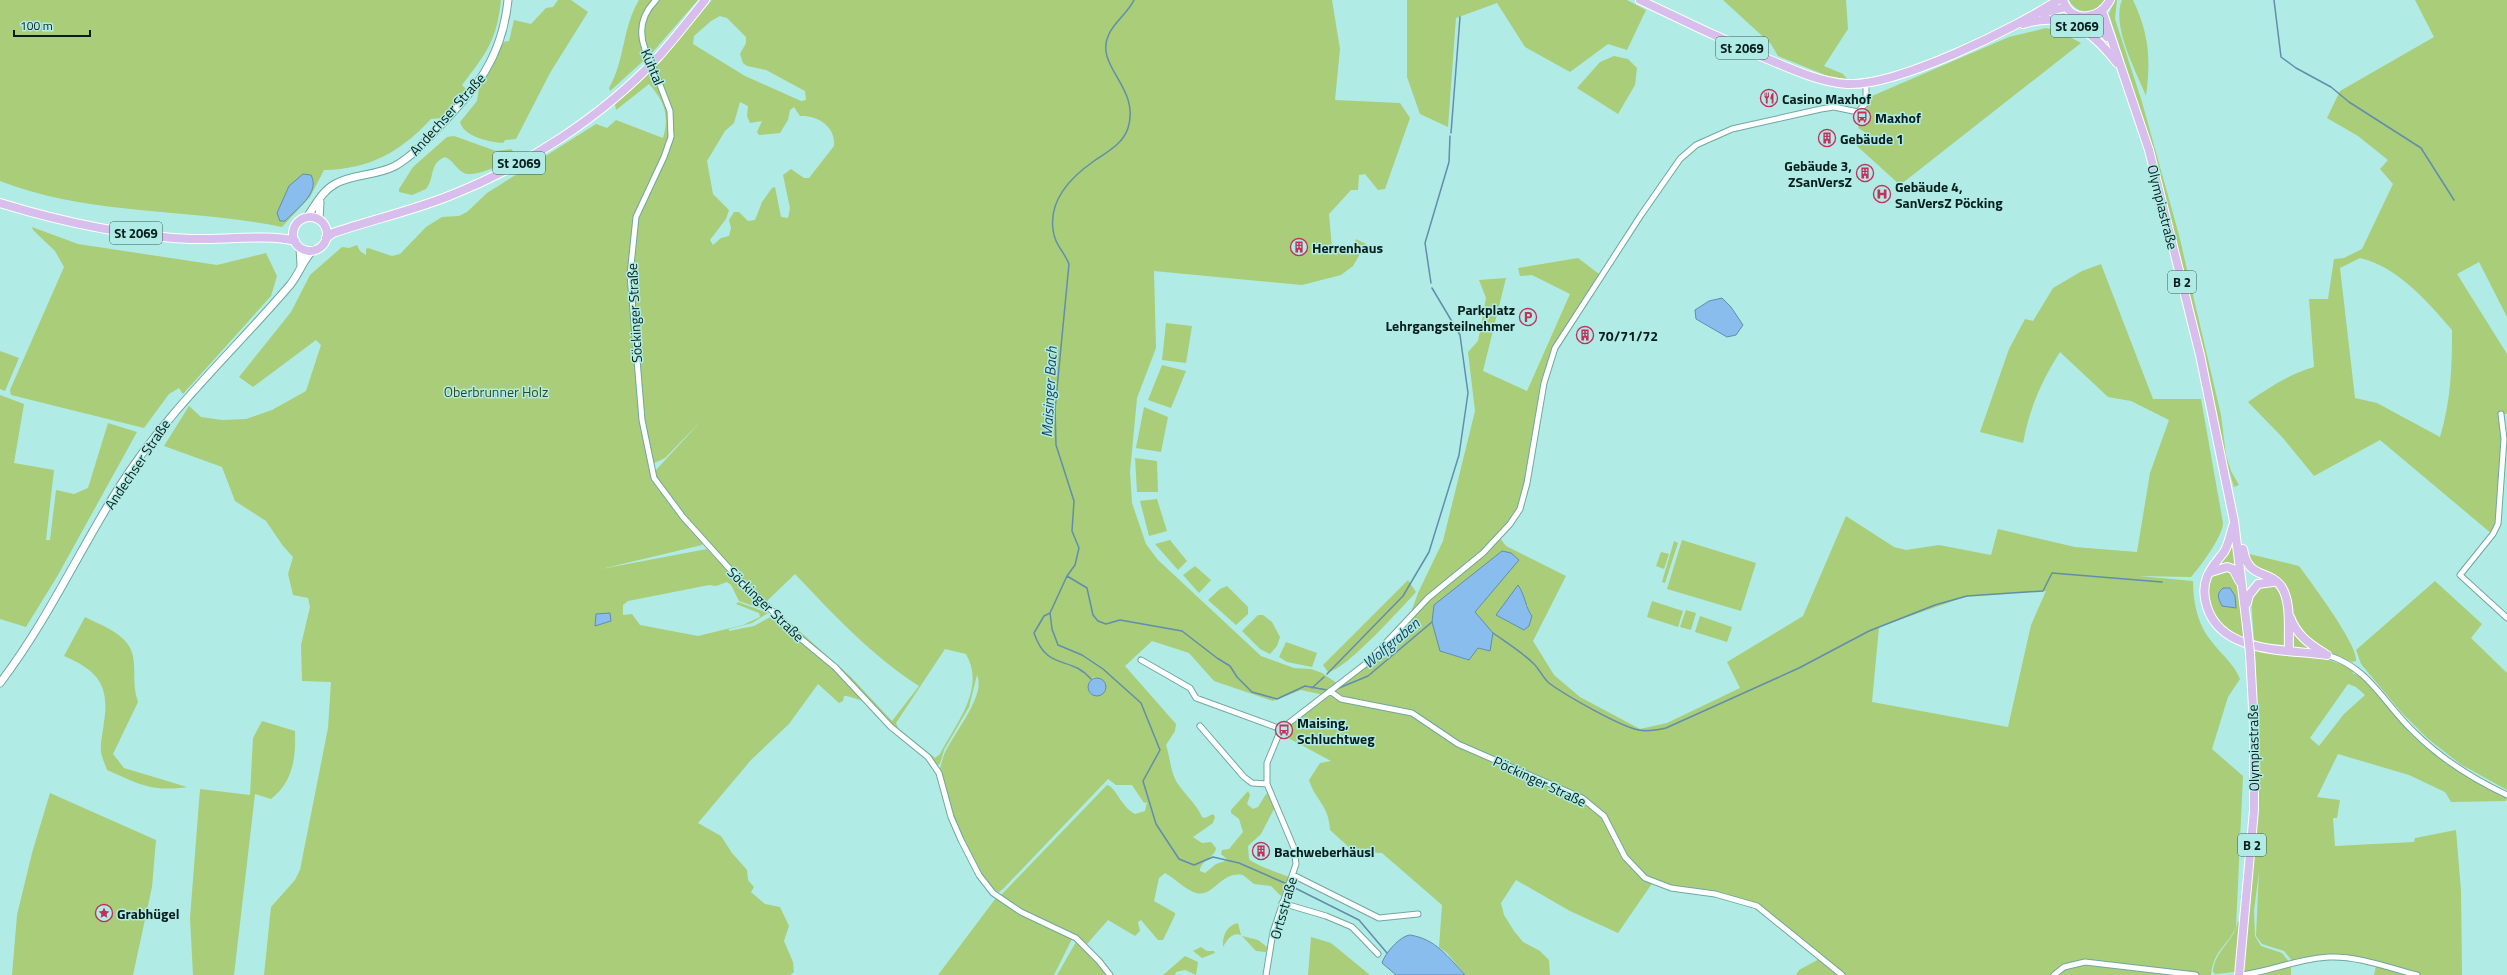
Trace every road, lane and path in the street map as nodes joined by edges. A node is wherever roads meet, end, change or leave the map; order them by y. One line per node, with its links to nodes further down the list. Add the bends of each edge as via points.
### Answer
1 (508, 0): 16 (main road, Andechser Straße, via 502,38 492,61 476,87 418,149 396,166 382,172 334,185)
2 (656, 0): 15 (street, Kühtal, bridge, via 647,11 642,26 645,49 670,111)
3 (705, 0): 20 (main road, St 2069, via 658,56 617,96 568,134 537,154 487,179 410,210)
4 (1640, 0): 14 (main road, St 2069, via 1701,31 1805,74 1844,84)
5 (2058, 0): 9 (main road, St 2069)
6 (2110, 0): 8 (main road)
7 (2065, 3): 9 (main road, St 2069); 10 (main road, via 2079,16)
8 (2102, 11): 10 (main road); 12 (main road, Olympiastraße / B 2)
9 (2036, 14): 11 (main road, St 2069)
10 (2092, 17): 12 (main road, B 2)
11 (2013, 25): 13 (main road, St 2069, via 2051,20 2083,28 2095,36); 14 (main road, St 2069, via 1892,79)
12 (2114, 48): 13 (main road, Olympiastraße / B 2)
13 (2123, 71): 28 (main road, Olympiastraße / B 2, via 2149,150 2200,355)
14 (1866, 85): 40 (street, via 1866,103 1858,112 1834,107 1821,108 1732,129 1696,145 1680,159 1555,348 1544,383 1520,510 1483,552 1424,602 1367,662)
15 (671, 137): 49 (street, Söckinger Straße, via 636,217 630,261 642,420 654,478 683,517 736,577 800,638 840,671 891,727 928,757 939,773 951,817 961,840 979,875 993,893 1016,910 1076,938)
16 (320, 199): 18 (main road, Andechser Straße); 19 (main road)
17 (0, 203): 22 (main road, St 2069, via 90,226 158,236 198,239)
18 (308, 217): 19 (main road); 21 (main road, via 299,221)
19 (322, 223): 20 (main road, St 2069, via 338,227); 23 (main road)
20 (361, 224): 23 (main road, St 2069, via 333,233)
21 (294, 229): 22 (main road, St 2069); 24 (main road)
22 (275, 238): 24 (main road, St 2069)
23 (326, 238): 25 (main road, via 321,246)
24 (297, 244): 25 (main road); 26 (main road)
25 (313, 250): 26 (main road, Andechser Straße)
26 (301, 266): 39 (main road, Andechser Straße, via 290,285 176,409 141,454 41,622)
27 (2501, 414): 35 (street, via 2504,439 2498,524 2493,534 2460,574)
28 (2234, 521): 29 (main road, Olympiastraße / B 2); 30 (main road, via 2225,550)
29 (2237, 543): 31 (main road, via 2243,549 2244,557 2252,569); 32 (main road, Olympiastraße / B 2)
30 (2206, 577): 32 (main road, via 2217,568 2227,567 2236,574); 36 (main road, via 2205,600 2211,616 2223,633 2243,644)
31 (2275, 582): 33 (main road, via 2264,581 2253,588); 34 (main road, via 2280,584 2285,593)
32 (2244, 588): 33 (main road, Olympiastraße / B 2)
33 (2246, 611): 54 (main road, Olympiastraße / B 2, bridge, via 2254,726 2254,810)
34 (2288, 611): 36 (main road); 37 (main road, via 2298,633 2309,644)
35 (2507, 618)
36 (2289, 650): 37 (main road)
37 (2327, 655): 44 (street, via 2358,669 2414,733 2443,757 2474,778)
38 (1141, 660): 42 (street, via 1190,688 1196,698)
39 (0, 683)
40 (1330, 691): 42 (street); 51 (street, Pöckinger Straße, via 1341,699 1412,713 1458,744 1582,798 1604,816 1625,857 1645,878 1671,888 1715,894 1757,906)
41 (1200, 726): 43 (street, via 1244,777 1252,783)
42 (1281, 729): 43 (street, Ortsstraße, via 1267,763)
43 (1267, 784): 45 (street, Ortsstraße, via 1294,848 1296,864)
44 (2507, 795)
45 (1292, 878): 46 (street, Ortsstraße); 47 (street, via 1379,918)
46 (1282, 903): 48 (street, via 1352,927); 50 (street, Ortsstraße)
47 (1418, 914)
48 (1378, 954)
49 (1110, 975)
50 (1266, 975)
51 (1842, 975)
52 (2054, 975): 53 (street, via 2064,966 2085,962)
53 (2196, 975)
54 (2239, 975)
55 (2242, 975): 56 (street, via 2329,957 2361,961)
56 (2417, 975)

